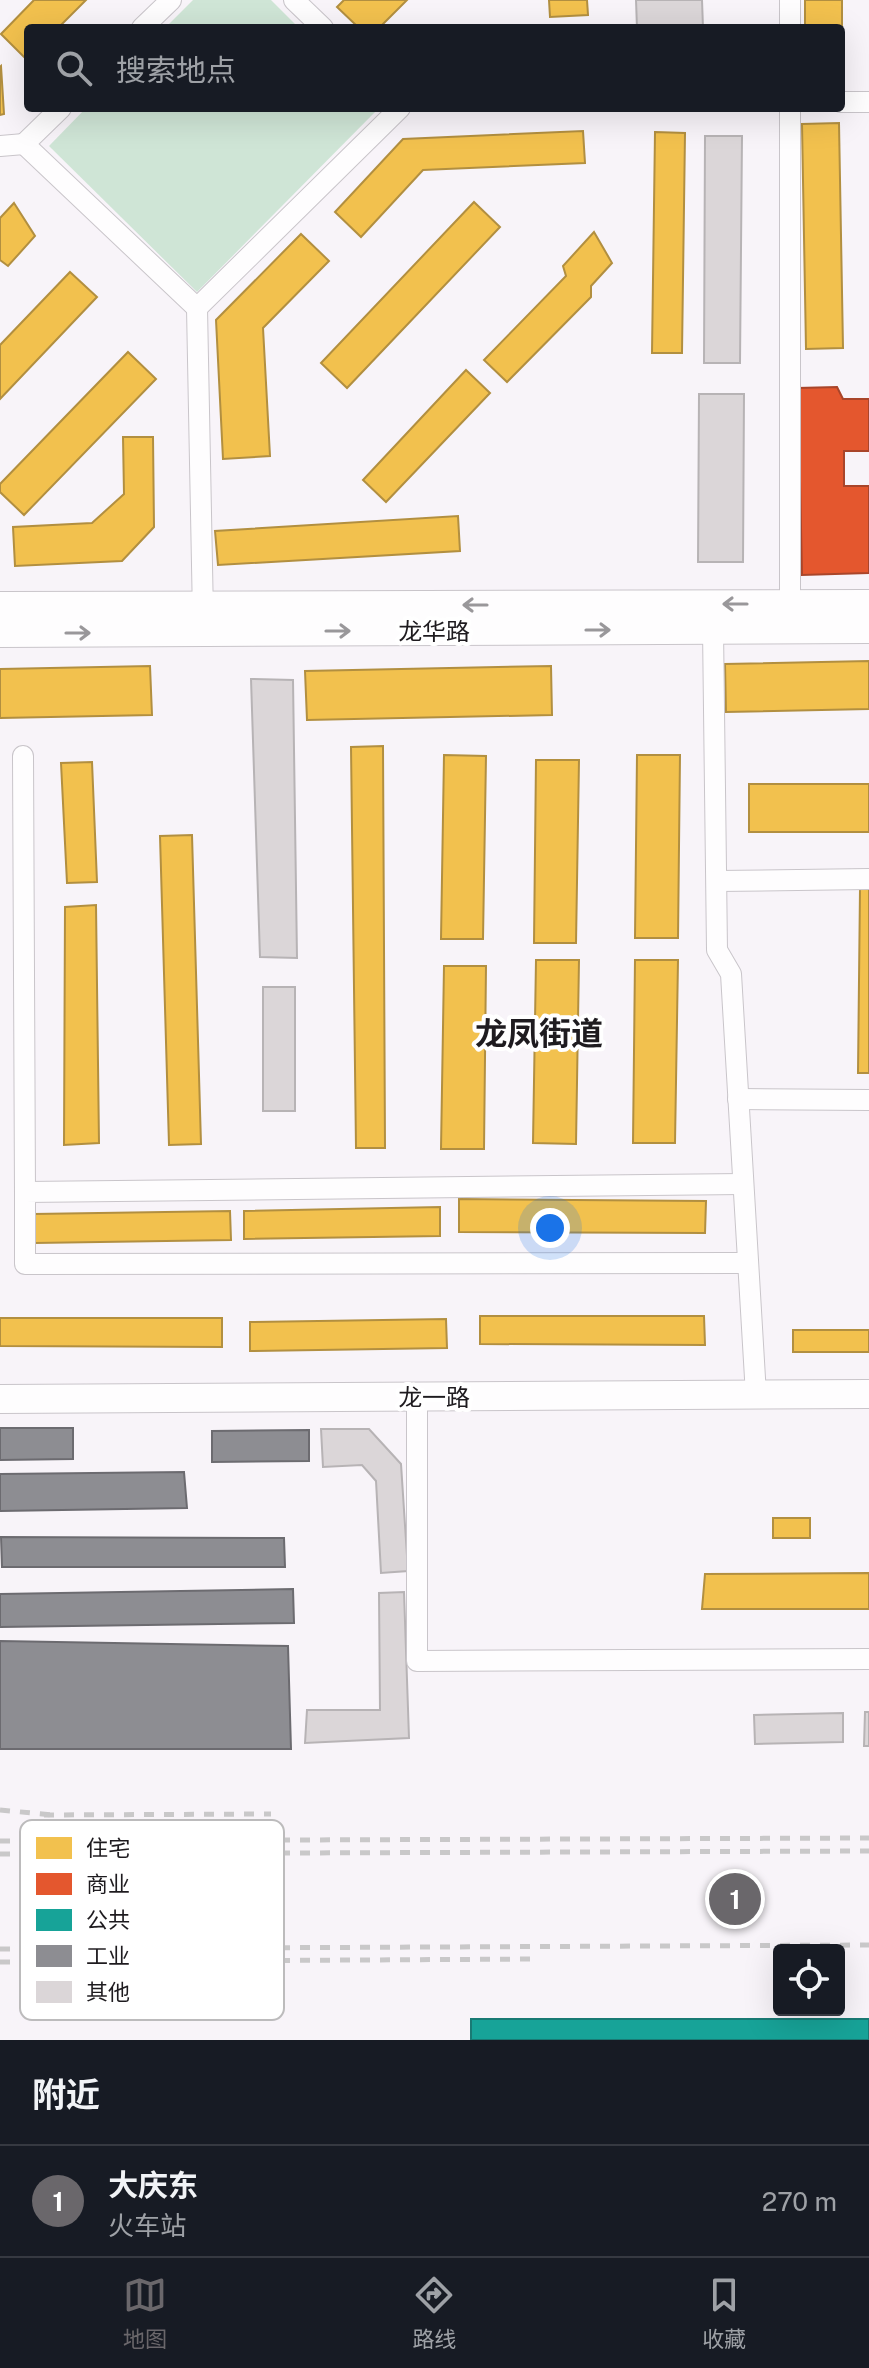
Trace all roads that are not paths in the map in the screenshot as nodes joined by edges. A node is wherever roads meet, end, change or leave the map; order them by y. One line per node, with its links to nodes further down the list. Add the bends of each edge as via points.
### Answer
1 (171, 0): 4 (street)
2 (294, 0): 5 (street)
3 (790, 0): 6 (street)
4 (146, 24)
5 (319, 24)
6 (790, 24)
7 (845, 102): 8 (street)
8 (869, 102)
9 (57, 112): 12 (street)
10 (396, 112): 14 (street)
11 (790, 112): 17 (street)
12 (24, 144): 13 (street); 14 (street)
13 (0, 146)
14 (197, 308): 18 (street)
15 (869, 604): 17 (main road)
16 (0, 606): 18 (main road)
17 (790, 616): 18 (main road, one-way to 18); 19 (main road, 龙华路); 20 (main road, 龙华路)
18 (203, 618): 19 (main road, 龙华路, one-way to 19); 21 (main road, 龙华路, one-way to 18)
19 (713, 629): 24 (street)
20 (869, 629)
21 (0, 633)
22 (23, 756): 28 (street)
23 (869, 879): 24 (street)
24 (717, 881): 25 (street, via 717,950 731,974)
25 (738, 1099): 26 (street); 27 (street)
26 (869, 1100)
27 (743, 1184): 28 (street); 29 (street)
28 (25, 1192): 29 (street, via 25,1264)
29 (748, 1263): 31 (street)
30 (869, 1394): 31 (main road, 龙一路)
31 (756, 1395): 32 (main road, 龙一路)
32 (417, 1397): 33 (main road, 龙一路); 34 (street, via 417,1661)
33 (0, 1399)
34 (869, 1659)

